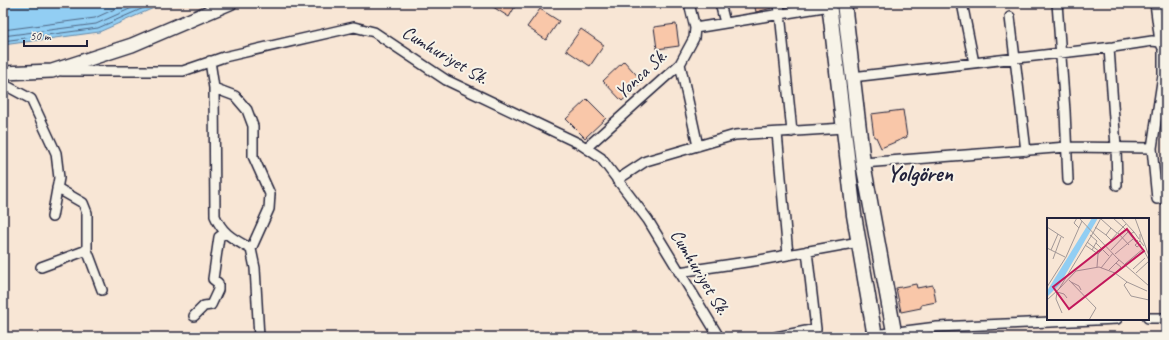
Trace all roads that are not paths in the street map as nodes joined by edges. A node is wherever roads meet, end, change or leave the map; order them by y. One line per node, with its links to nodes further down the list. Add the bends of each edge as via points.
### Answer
1 (230, 3): 21 (street, via 132,45)
2 (689, 3): 13 (street)
3 (720, 3): 12 (street)
4 (778, 3): 10 (street)
5 (844, 3): 23 (main road)
6 (962, 3): 19 (street)
7 (1057, 3): 16 (street)
8 (1155, 3): 14 (street)
9 (829, 4): 10 (street); 26 (main road)
10 (780, 14): 12 (street); 27 (street)
11 (1010, 16): 17 (street)
12 (725, 23): 13 (street)
13 (695, 28): 20 (street, Yonca Sk., via 694,38)
14 (1160, 42): 15 (street); 33 (street, via 1163,48 1163,75)
15 (1108, 48): 16 (street); 30 (street)
16 (1062, 53): 17 (street); 32 (street)
17 (1016, 58): 19 (street); 34 (street)
18 (210, 61): 21 (street, Cumhuriyet Sk., via 183,71); 25 (street); 31 (street, Cumhuriyet Sk., via 354,27 374,32 446,80)
19 (974, 63): 23 (street)
20 (680, 64): 29 (street); 31 (street, Yonca Sk.)
21 (52, 71): 22 (street)
22 (3, 73)
23 (852, 78): 35 (main road)
24 (3, 84): 39 (street, via 31,99 37,109 56,153 59,178)
25 (214, 88): 42 (street, via 215,216); 44 (street, via 236,96 247,110 253,126 253,156 270,194 269,208)
26 (844, 128): 27 (street); 43 (main road)
27 (792, 132): 28 (street)
28 (777, 133): 29 (street, via 735,136); 47 (street)
29 (698, 146): 36 (street, via 646,161)
30 (1116, 147): 32 (street); 33 (street); 38 (street)
31 (586, 148): 36 (street, Cumhuriyet Sk., via 601,158)
32 (1067, 148): 34 (street); 37 (street)
33 (1152, 148): 40 (street, via 1157,199)
34 (1026, 150): 35 (street)
35 (863, 163): 56 (main road)
36 (617, 180): 49 (street, Cumhuriyet Sk., via 648,220)
37 (1068, 180)
38 (1117, 185)
39 (56, 188): 41 (street); 45 (street, via 83,203 87,213)
40 (1166, 198)
41 (52, 217)
42 (225, 233): 44 (street); 51 (street, via 219,237 213,279 218,283 214,300 211,305 204,306)
43 (858, 242): 46 (street); 57 (main road)
44 (251, 249): 58 (street, via 255,268)
45 (87, 250): 48 (street); 50 (street)
46 (807, 252): 47 (street); 55 (street)
47 (788, 255): 49 (street)
48 (41, 267)
49 (679, 272): 59 (street, Cumhuriyet Sk.)
50 (102, 290)
51 (194, 316)
52 (1149, 318): 53 (street)
53 (1166, 318)
54 (1094, 320): 56 (street, via 937,327)
55 (817, 333): 60 (street)
56 (894, 335): 57 (street)
57 (874, 336)
58 (260, 337)
59 (719, 337)
60 (776, 337)

